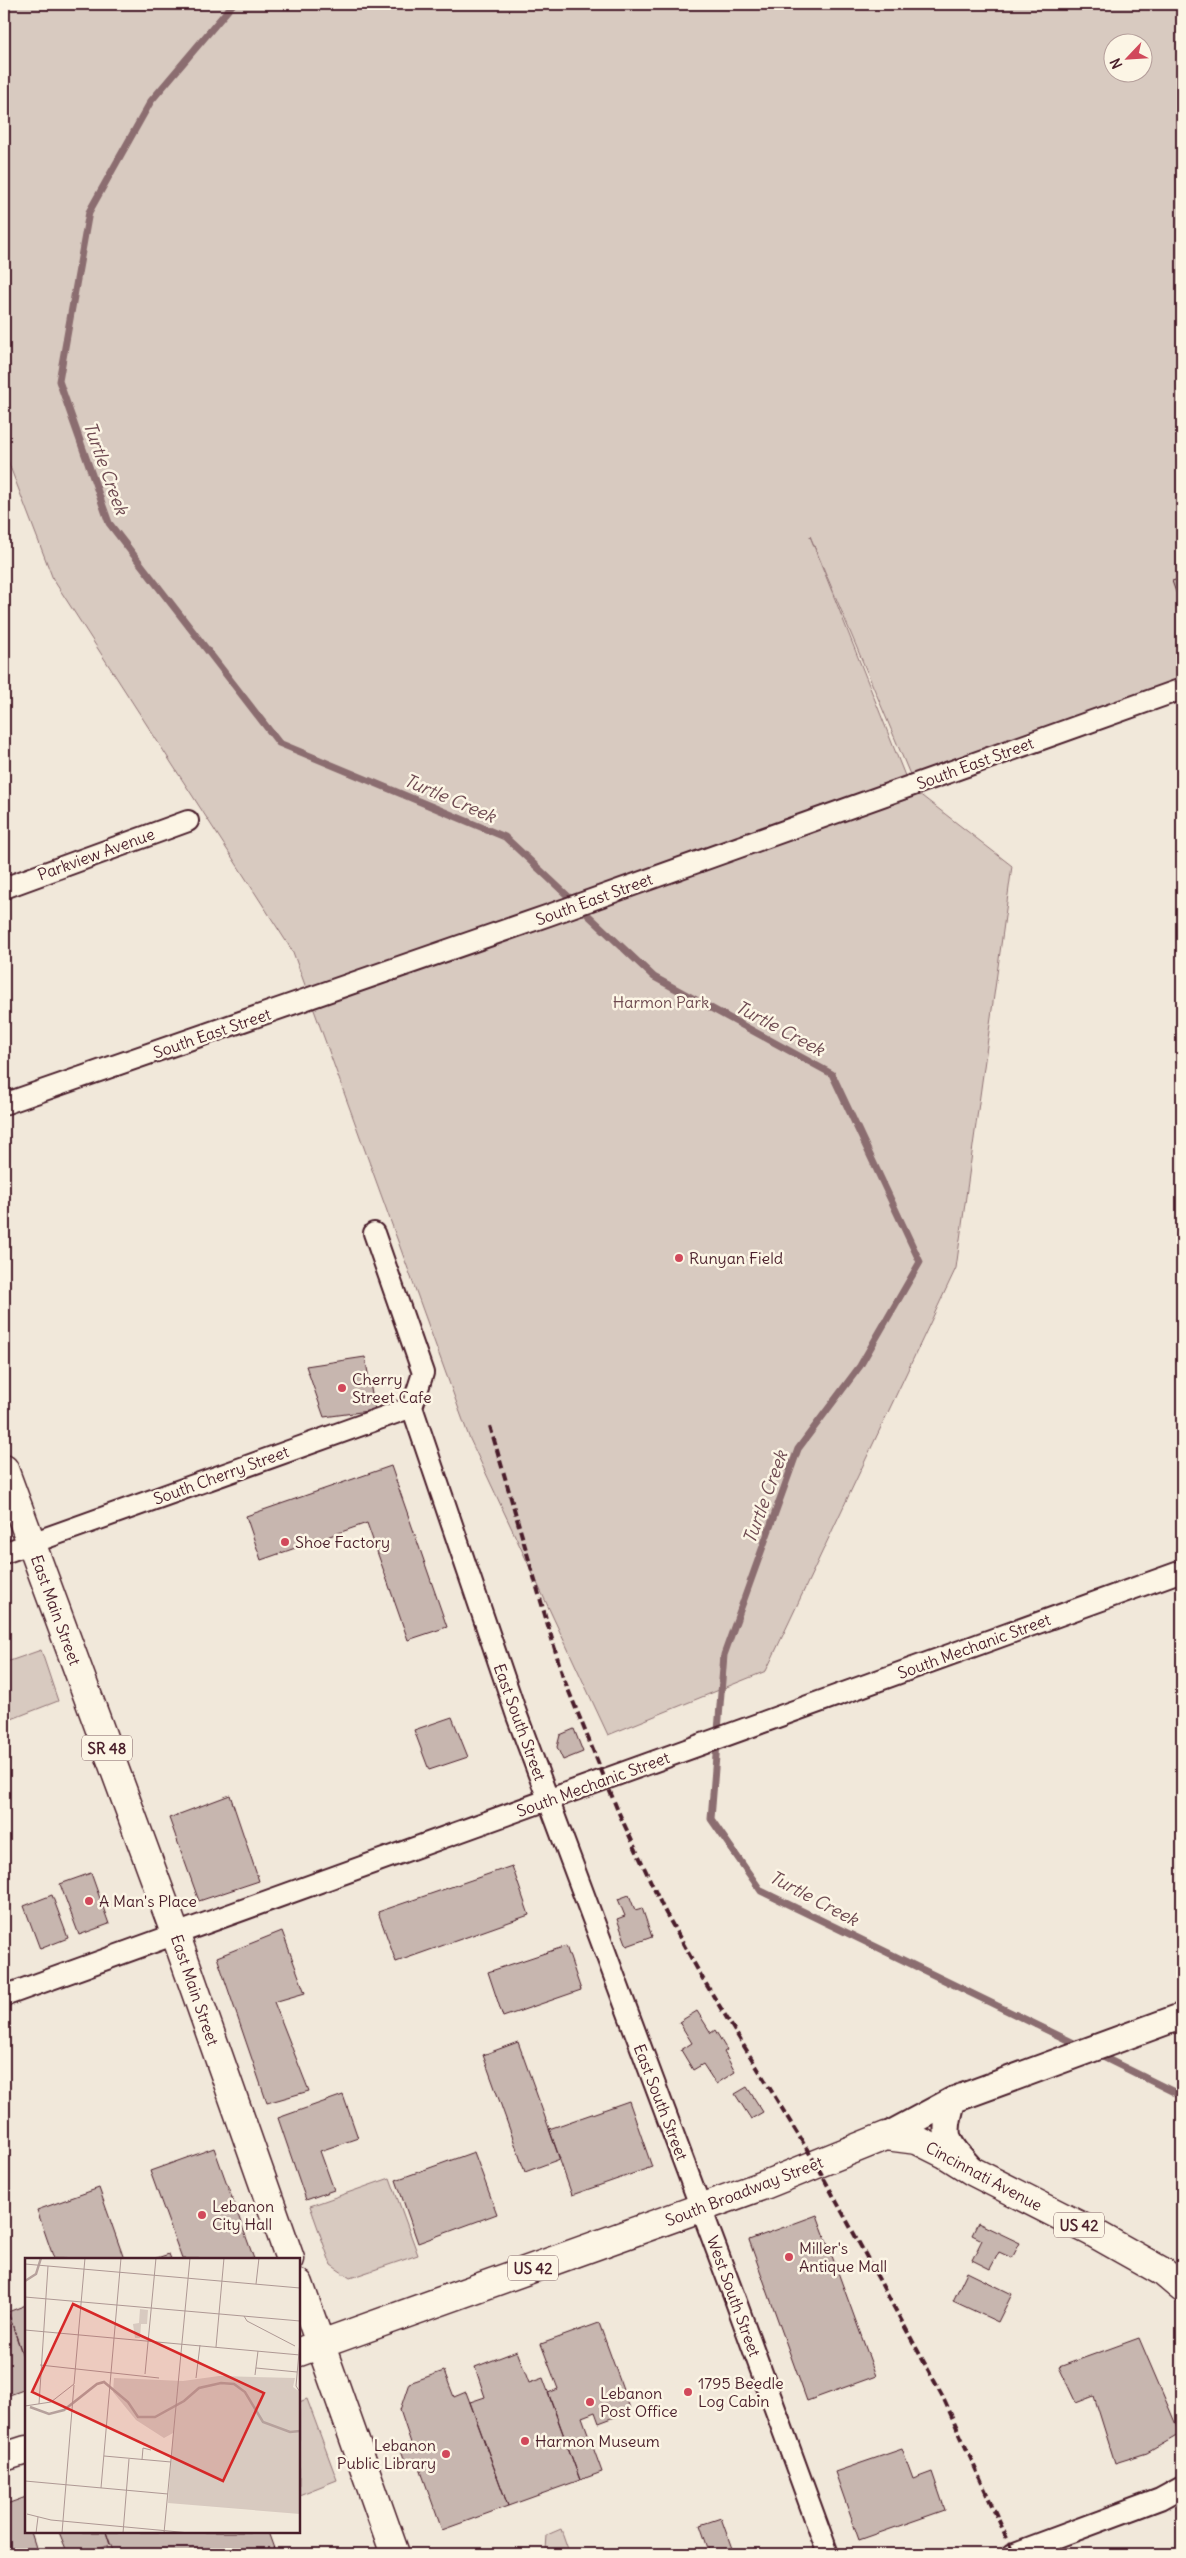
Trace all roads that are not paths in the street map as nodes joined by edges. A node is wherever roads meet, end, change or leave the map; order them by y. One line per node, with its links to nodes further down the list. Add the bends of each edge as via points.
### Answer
1 (1182, 689): 4 (street, South East Street, via 549,915)
2 (188, 821): 3 (street, Parkview Avenue)
3 (4, 888)
4 (4, 1104)
5 (374, 1232): 6 (street, via 423,1373)
6 (412, 1407): 8 (street, South Cherry Street); 11 (street, East South Street)
7 (4, 1469): 8 (main road, East Main Street / SR 48)
8 (31, 1544): 9 (street, South Cherry Street); 12 (main road, East Main Street / SR 48)
9 (4, 1553)
10 (1182, 1571): 11 (street, South Mechanic Street)
11 (548, 1800): 12 (street, South Mechanic Street); 18 (street, East South Street)
12 (175, 1933): 13 (street, South Mechanic Street); 19 (main road, East Main Street / SR 48)
13 (4, 1996)
14 (1182, 2016): 15 (street, South Broadway Street)
15 (953, 2100): 16 (street, South Broadway Street); 17 (street, via 945,2130 951,2146)
16 (886, 2136): 17 (main road, Cincinnati Avenue / US 42, via 917,2140); 18 (main road, South Broadway Street / US 42)
17 (972, 2171): 20 (main road, Cincinnati Avenue / US 42, via 1092,2232 1163,2272)
18 (701, 2208): 22 (main road, South Broadway Street / US 42); 27 (street, West South Street)
19 (290, 2258)
20 (1182, 2288)
21 (300, 2290): 22 (main road)
22 (310, 2348): 26 (main road)
23 (25, 2450): 24 (main road)
24 (4, 2458)
25 (1182, 2487): 28 (street, via 1160,2499)
26 (395, 2554)
27 (828, 2554)
28 (1012, 2554)

